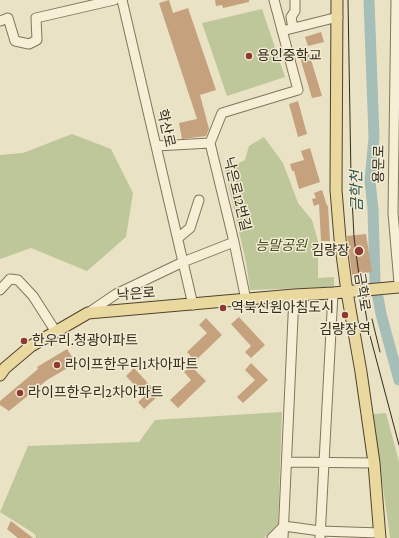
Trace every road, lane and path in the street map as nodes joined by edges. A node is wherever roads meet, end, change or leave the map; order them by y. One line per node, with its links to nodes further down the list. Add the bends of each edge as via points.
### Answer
1 (114, 0): 6 (street)
2 (122, 0): 15 (street, 학산로)
3 (274, 0): 11 (street)
4 (295, 0): 10 (street, via 295,11 291,17)
5 (337, 0): 8 (main road, 금학로)
6 (79, 4): 9 (street, via 36,18 37,40 29,44 15,41 8,18)
7 (397, 5): 12 (street, 용문로)
8 (338, 17): 10 (street); 23 (main road, 금학로, via 336,190)
9 (0, 21)
10 (293, 28): 11 (street)
11 (282, 32): 14 (street, via 298,90 222,113)
12 (397, 45): 13 (street, 용문로)
13 (397, 81): 18 (street, 용문로, via 393,213)
14 (210, 142): 15 (street); 19 (street, 낙은로12번길)
15 (156, 146): 17 (street, 학산로)
16 (199, 200): 17 (street, via 190,228)
17 (178, 238): 20 (street, 학산로)
18 (397, 240): 21 (street, 용문로)
19 (234, 242): 20 (street); 26 (street, 낙은로12번길)
20 (183, 262): 27 (street, 학산로); 28 (street, via 116,294)
21 (398, 286): 23 (main road, 낙은로)
22 (0, 290): 29 (street, via 10,279 18,280 33,296)
23 (346, 292): 24 (main road, 낙은로); 33 (main road, 금학로)
24 (333, 293): 25 (main road, 낙은로); 32 (street)
25 (294, 295): 26 (main road, 낙은로); 31 (street)
26 (246, 300): 27 (main road, 낙은로)
27 (193, 304): 28 (main road, 낙은로)
28 (88, 313): 29 (main road, 낙은로)
29 (56, 332): 30 (main road, 낙은로, via 31,346)
30 (0, 375)
31 (287, 462): 32 (street); 34 (street)
32 (324, 463): 33 (street); 35 (street)
33 (374, 463): 36 (main road, 금학로)
34 (284, 526): 35 (street); 38 (street); 39 (street)
35 (320, 535): 37 (street)
36 (380, 535): 37 (street)
37 (364, 536)
38 (272, 538)
39 (283, 538)

